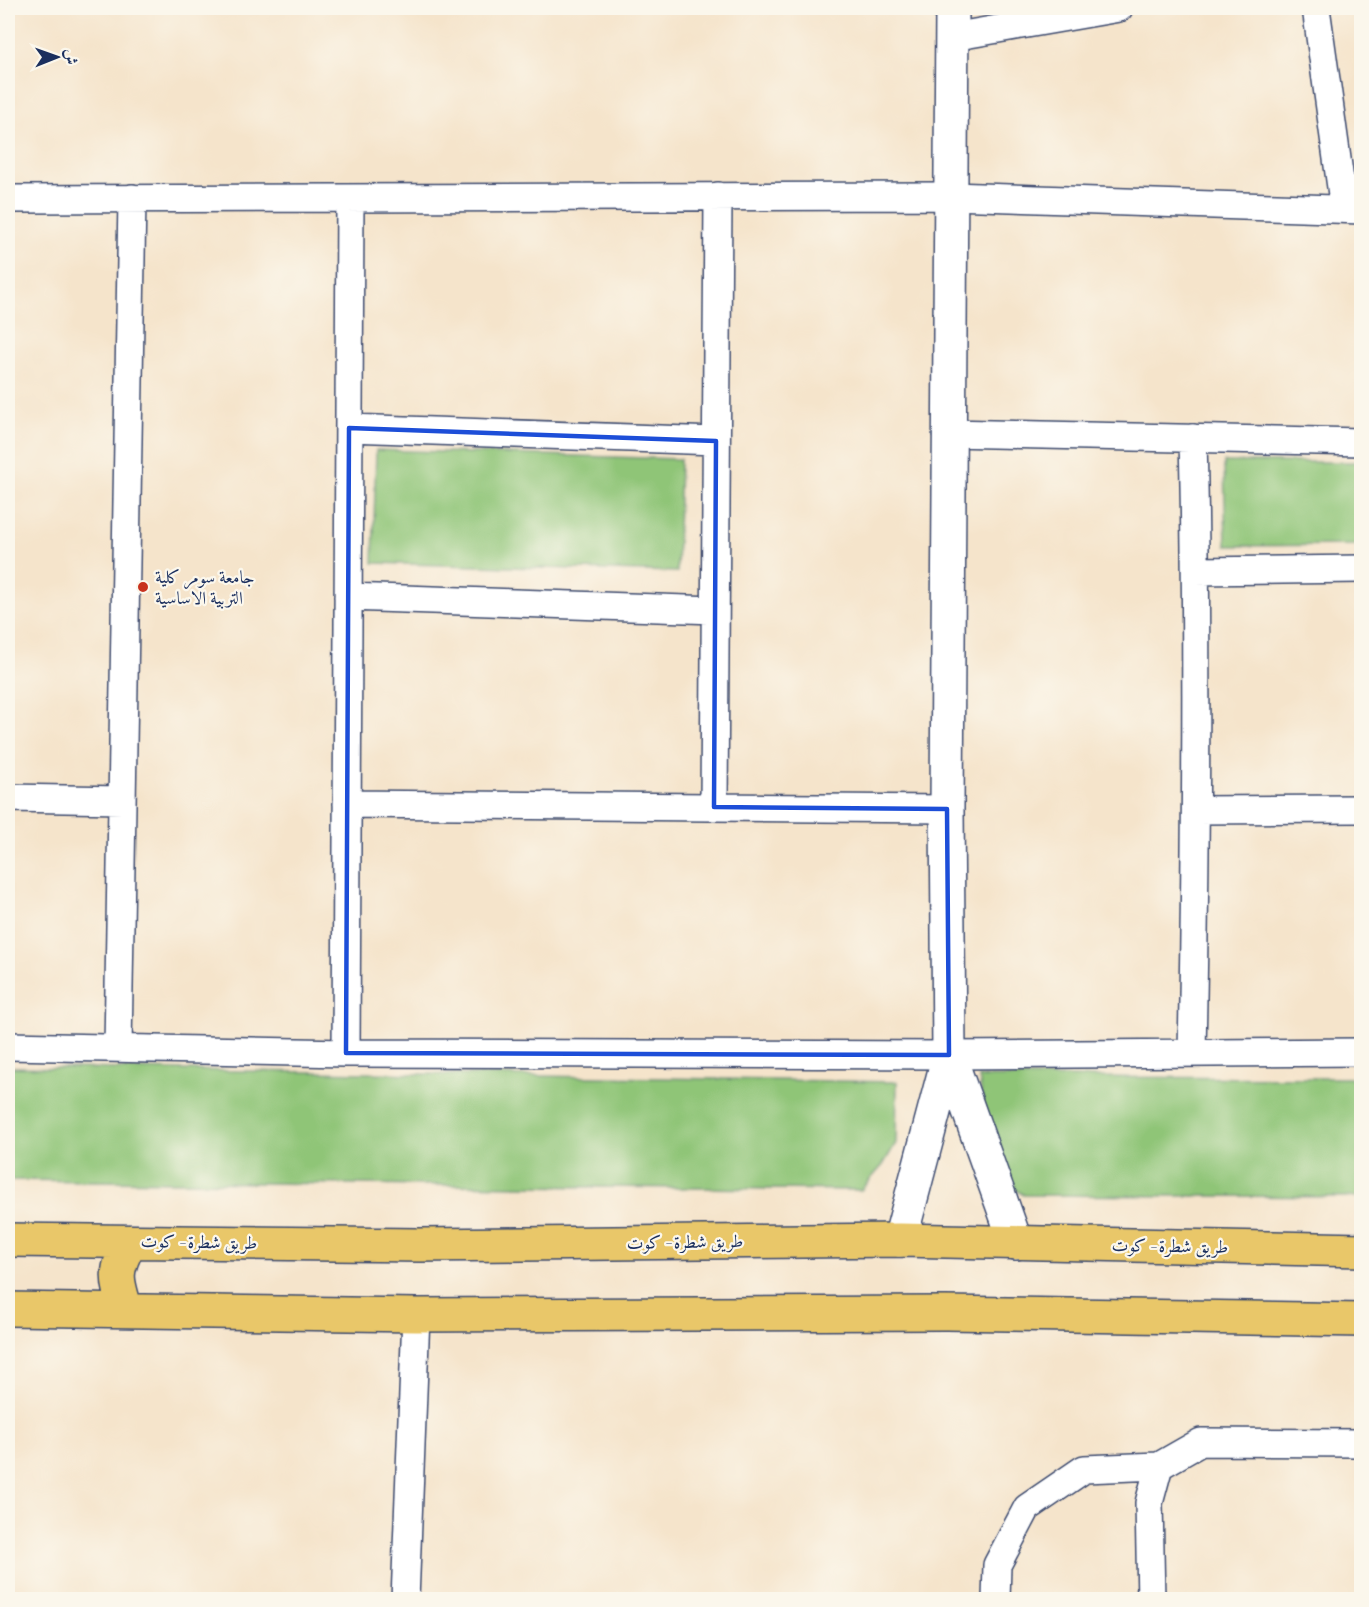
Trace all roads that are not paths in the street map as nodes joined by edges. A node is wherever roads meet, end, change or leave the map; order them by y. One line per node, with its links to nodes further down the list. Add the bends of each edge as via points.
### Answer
1 (1119, 8): 3 (street)
2 (1316, 8): 9 (street)
3 (952, 22): 5 (street)
4 (718, 196): 5 (street); 7 (street); 13 (street)
5 (951, 196): 9 (street); 11 (street)
6 (132, 198): 7 (street); 8 (street); 20 (street)
7 (350, 198): 10 (street)
8 (8, 199)
9 (1353, 210)
10 (349, 428): 13 (street); 17 (street)
11 (949, 434): 12 (street); 23 (street)
12 (1193, 438): 14 (street); 16 (street)
13 (716, 441): 18 (street)
14 (1362, 442)
15 (1362, 569): 16 (street)
16 (1196, 571): 25 (street)
17 (348, 597): 18 (street); 21 (street)
18 (715, 610): 22 (street)
19 (8, 798): 20 (street)
20 (122, 800): 27 (street)
21 (347, 804): 22 (street); 29 (street)
22 (714, 807): 23 (street)
23 (947, 809): 31 (street)
24 (1362, 809): 25 (street)
25 (1196, 810): 30 (street)
26 (8, 1046): 27 (street)
27 (118, 1048): 29 (street)
28 (1362, 1052): 30 (street)
29 (346, 1053): 31 (street)
30 (1192, 1053): 31 (street)
31 (948, 1054): 33 (street); 35 (street)
32 (8, 1240): 34 (highway, طريق شطرة - كوت)
33 (900, 1240): 34 (highway, طريق شطرة - كوت, via 420,1245); 35 (highway, طريق شطرة - كوت)
34 (130, 1242): 38 (highway, via 119,1262 117,1278)
35 (1016, 1243): 36 (highway, طريق شطرة - كوت)
36 (1362, 1250)
37 (8, 1309): 38 (highway)
38 (126, 1310): 39 (highway)
39 (416, 1314): 40 (highway, via 946,1313); 43 (street)
40 (1362, 1320)
41 (1362, 1443): 42 (street, via 1201,1442)
42 (1159, 1467): 44 (street, via 1084,1469 1027,1508 997,1565); 45 (street, via 1149,1503)
43 (405, 1599)
44 (996, 1599)
45 (1151, 1599)

